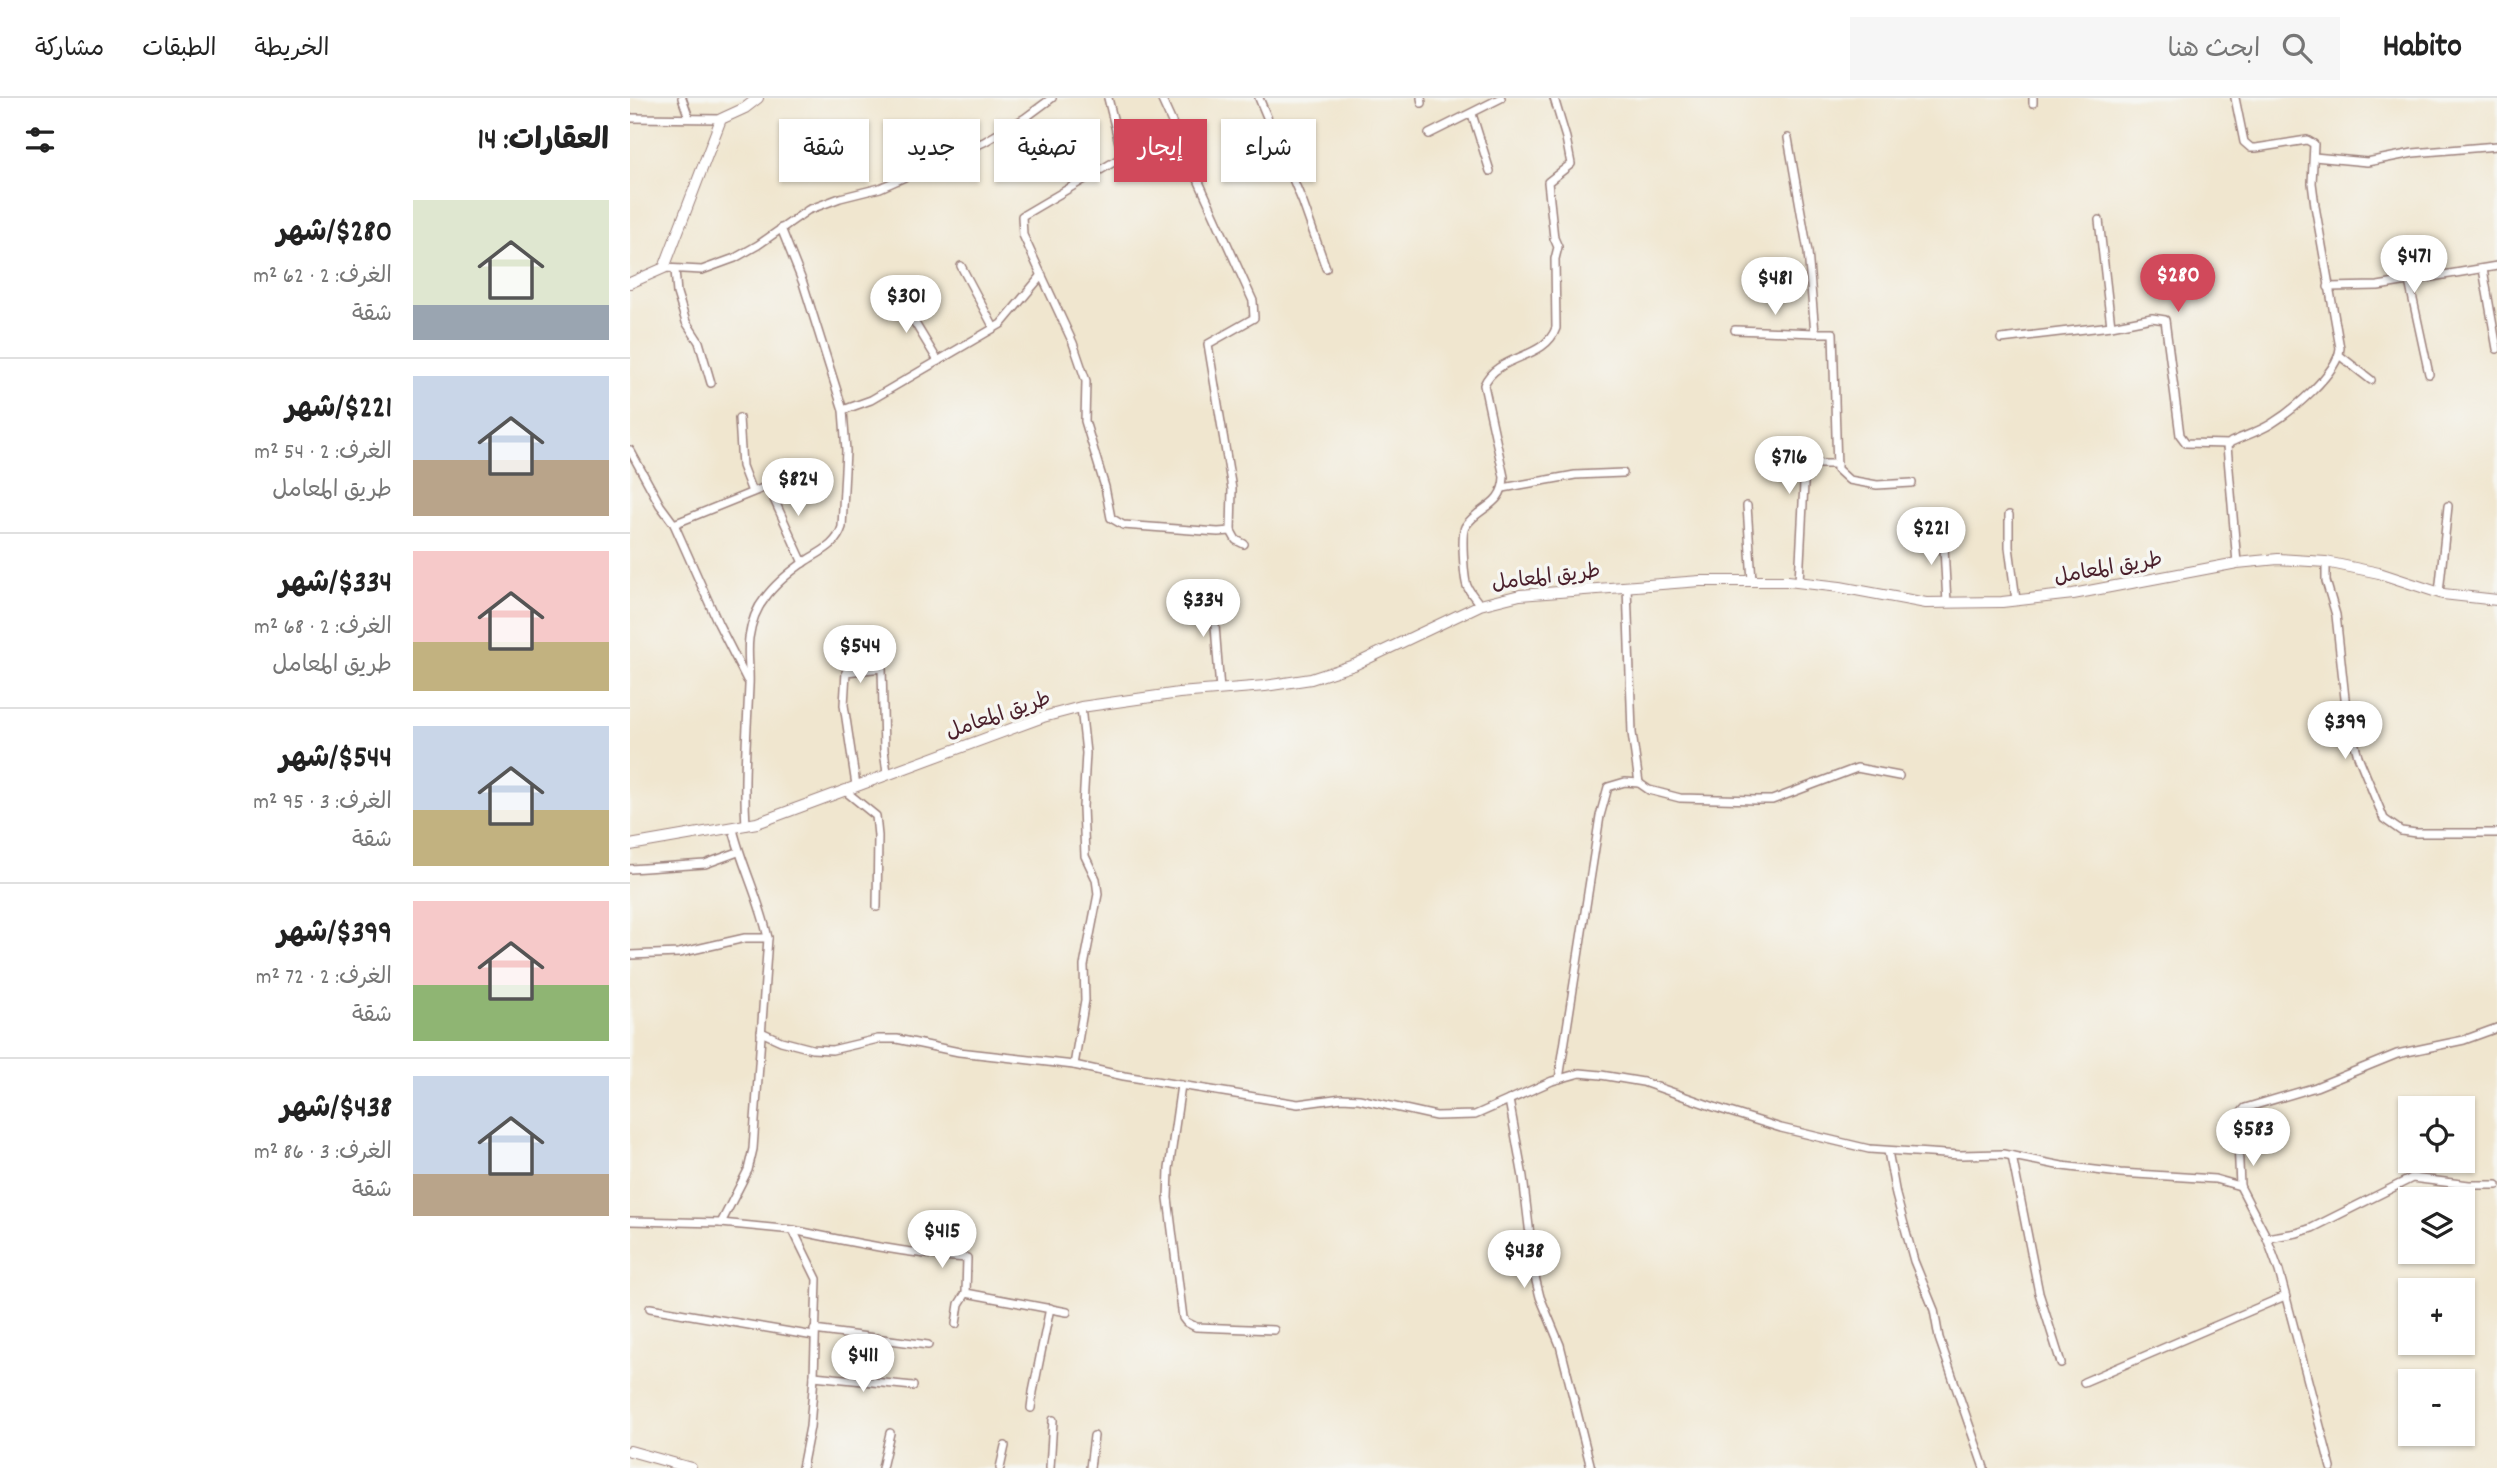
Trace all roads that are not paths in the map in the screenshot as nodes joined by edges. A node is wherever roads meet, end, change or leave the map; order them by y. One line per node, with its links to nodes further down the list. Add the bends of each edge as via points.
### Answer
1 (682, 98): 12 (street)
2 (758, 98): 13 (main road)
3 (1052, 98): 20 (street, via 985,142 880,188 808,210)
4 (1108, 98): 27 (street, via 1119,159 1022,215 1023,235)
5 (1161, 98): 57 (street, via 1253,301 1254,318 1208,344 1232,489)
6 (1259, 98): 24 (street)
7 (1501, 98): 10 (street)
8 (1553, 98): 50 (street, via 1572,164 1548,182 1558,247 1556,328 1543,346 1496,369 1484,385)
9 (2235, 98): 17 (street, via 2248,146 2307,140 2314,144)
10 (1472, 114): 14 (street); 18 (street)
11 (630, 118): 12 (street)
12 (689, 118): 13 (street)
13 (720, 119): 23 (main road)
14 (1429, 134)
15 (1788, 138): 35 (street, via 1808,252)
16 (2497, 146): 17 (street, via 2367,162)
17 (2314, 157): 30 (street, via 2312,183)
18 (1490, 171)
19 (2099, 220): 32 (street)
20 (781, 228): 26 (street, via 712,267); 43 (street)
21 (961, 266): 33 (street)
22 (2497, 266): 25 (street)
23 (664, 268): 26 (street); 29 (main road)
24 (1326, 268)
25 (2483, 269): 28 (street); 37 (street)
26 (676, 270): 42 (street, via 677,293)
27 (1042, 275): 33 (street); 57 (street, via 1086,381 1085,421 1111,518 1123,526)
28 (2409, 281): 30 (street); 40 (street)
29 (630, 283)
30 (2328, 287): 38 (street)
31 (898, 295): 39 (street)
32 (2111, 326): 36 (street); 45 (street, via 2165,320 2180,435 2186,443)
33 (994, 328): 39 (street)
34 (1735, 330): 35 (street)
35 (1815, 332): 47 (street, via 1833,334)
36 (2001, 339)
37 (2497, 349)
38 (2339, 355): 41 (street); 45 (street, via 2320,381 2285,414)
39 (938, 361): 43 (street)
40 (2429, 374)
41 (2371, 380)
42 (711, 383)
43 (843, 411): 60 (street, via 842,527 830,547)
44 (739, 418): 51 (street, via 742,466)
45 (2229, 444): 61 (street, via 2226,452)
46 (630, 450): 55 (street)
47 (1837, 464): 49 (street, via 1849,480 1877,485); 63 (street, via 1804,464)
48 (1623, 473): 50 (street, via 1576,475)
49 (1912, 483)
50 (1503, 488): 70 (street, via 1462,534 1467,586)
51 (752, 492): 55 (street); 60 (street, via 768,486)
52 (1747, 506): 62 (street)
53 (2448, 506): 66 (street)
54 (2009, 515): 67 (street)
55 (674, 524): 71 (street)
56 (1943, 530): 69 (street)
57 (1231, 531): 58 (street)
58 (1244, 544)
59 (2326, 562): 61 (main road, طريق المعامل, via 2277,559); 66 (main road, طريق المعامل); 81 (street, via 2347,717 2384,819 2401,831)
60 (803, 563): 71 (street, via 771,591 754,617 748,639)
61 (2237, 563): 67 (main road, طريق المعامل)
62 (1752, 581): 63 (main road, طريق المعامل); 64 (main road, طريق المعامل)
63 (1799, 582): 69 (main road, طريق المعامل)
64 (1627, 586): 70 (main road, طريق المعامل, via 1520,595); 76 (street, via 1632,733)
65 (1212, 587): 72 (street)
66 (2439, 593): 68 (main road, طريق المعامل)
67 (2016, 600): 69 (main road, طريق المعامل)
68 (2497, 600)
69 (1947, 603)
70 (1480, 605): 72 (main road, طريق المعامل, via 1388,650 1311,680)
71 (749, 684): 79 (street, via 743,785)
72 (1220, 690): 73 (main road, طريق المعامل)
73 (1081, 707): 74 (main road, طريق المعامل); 90 (street, via 1086,753 1085,856 1098,894 1084,966 1085,1000)
74 (887, 773): 77 (main road, طريق المعامل); 77 (street, via 882,668 846,672 844,705)
75 (1899, 776): 76 (street, via 1857,768 1772,800 1680,798)
76 (1639, 783): 91 (street, via 1608,787 1600,816)
77 (856, 785): 78 (main road, طريق المعامل)
78 (844, 790): 79 (main road, طريق المعامل); 85 (street, via 876,816)
79 (747, 826): 80 (main road, طريق المعامل)
80 (733, 829): 82 (main road, طريق المعامل); 83 (street)
81 (2497, 833)
82 (630, 845)
83 (738, 852): 84 (street, via 705,864); 86 (street)
84 (630, 869)
85 (877, 907)
86 (768, 938): 87 (street, via 746,938 679,953); 89 (street)
87 (630, 955)
88 (2497, 1028): 97 (street, via 2397,1054 2241,1111 2237,1121)
89 (761, 1031): 90 (street, via 812,1049 897,1040); 99 (street, via 753,1149 748,1170)
90 (1074, 1065): 92 (street)
91 (1559, 1079): 93 (street); 94 (street, via 1580,1073 1643,1082 1784,1129)
92 (1181, 1085): 93 (street, via 1298,1104 1359,1100 1436,1116 1475,1115); 108 (street, via 1168,1198 1183,1318 1196,1327)
93 (1509, 1100): 128 (street, via 1535,1277 1560,1345)
94 (1888, 1151): 95 (street); 129 (street, via 1914,1261)
95 (2012, 1156): 97 (street, via 2120,1173 2215,1179); 111 (street, via 2039,1293)
96 (2497, 1185): 101 (street, via 2412,1178 2312,1227)
97 (2240, 1186): 101 (street)
98 (630, 1221): 99 (street)
99 (721, 1223): 100 (street)
100 (793, 1230): 102 (street, via 856,1244 967,1258); 109 (street, via 817,1279)
101 (2267, 1238): 103 (street)
102 (966, 1293): 105 (street); 107 (street)
103 (2285, 1296): 113 (street); 130 (street)
104 (650, 1308): 109 (street)
105 (1050, 1308): 106 (street); 115 (street)
106 (1067, 1312)
107 (956, 1324)
108 (1274, 1330)
109 (814, 1333): 110 (street); 112 (street)
110 (928, 1345)
111 (2061, 1363)
112 (814, 1376): 114 (street); 123 (street)
113 (2084, 1382)
114 (912, 1386)
115 (1031, 1408)
116 (1053, 1420): 126 (street)
117 (890, 1433): 124 (street)
118 (1094, 1436): 127 (street)
119 (1005, 1446): 125 (street)
120 (630, 1451): 121 (main road)
121 (658, 1463): 122 (main road)
122 (691, 1468)
123 (802, 1468)
124 (882, 1468)
125 (1000, 1468)
126 (1050, 1468)
127 (1090, 1468)
128 (1591, 1468)
129 (1984, 1468)
130 (2331, 1468)

